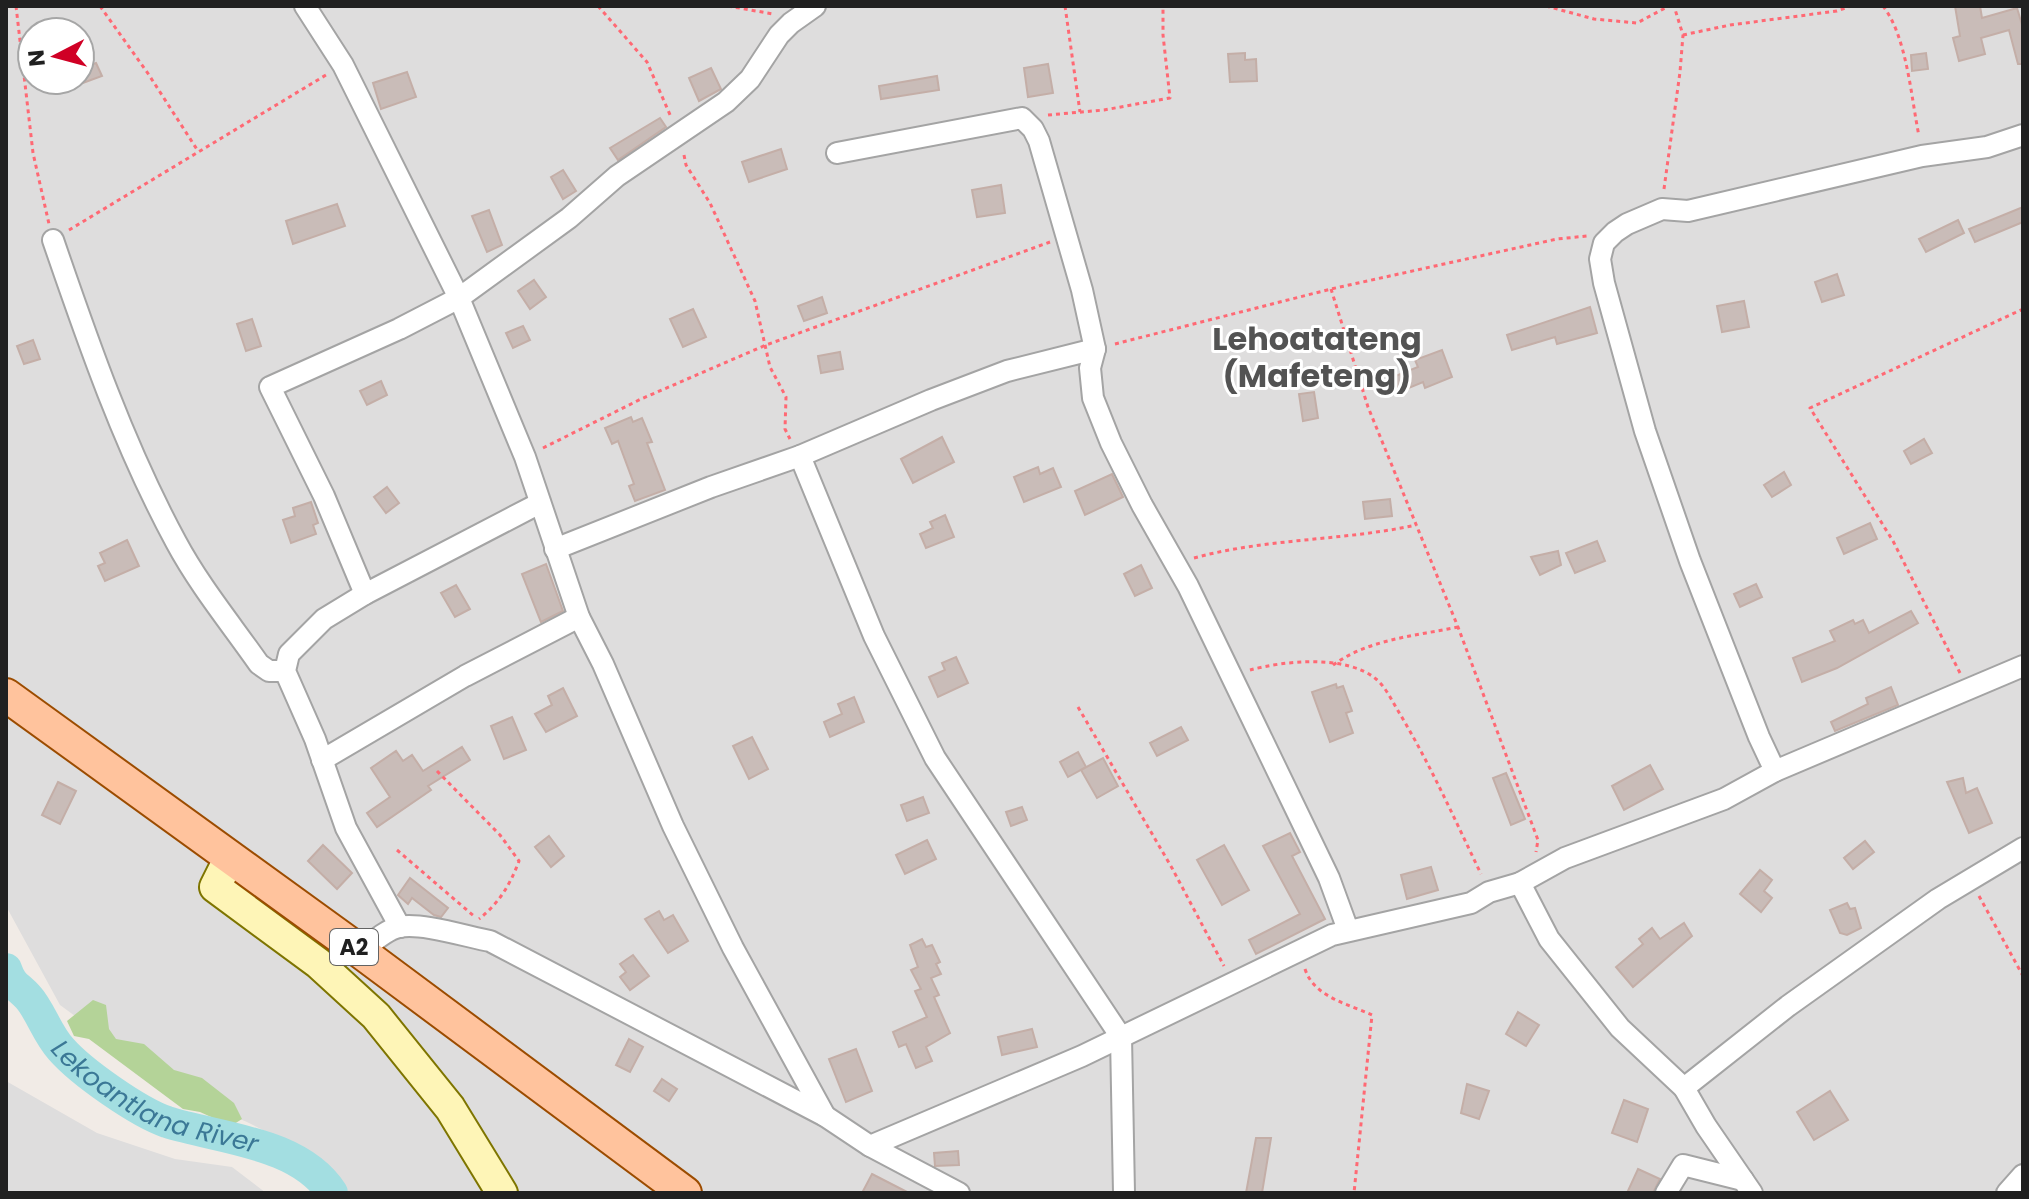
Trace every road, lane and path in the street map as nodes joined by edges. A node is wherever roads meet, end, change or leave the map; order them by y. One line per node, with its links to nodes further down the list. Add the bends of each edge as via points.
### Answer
1 (16, 6): 26 (path, via 33,153)
2 (100, 6): 21 (path)
3 (305, 6): 16 (street)
4 (598, 6): 19 (path, via 647,62)
5 (728, 6): 6 (path)
6 (734, 6): 14 (path)
7 (815, 6): 14 (street)
8 (1065, 6): 17 (path)
9 (1163, 6): 17 (path, via 1170,98)
10 (1546, 6): 11 (path, via 1637,23)
11 (1671, 6): 15 (path)
12 (1851, 6): 15 (path)
13 (1883, 6): 23 (path, via 1903,56)
14 (791, 23): 19 (street, via 750,79)
15 (1683, 35): 24 (path)
16 (343, 65): 21 (path); 29 (street)
17 (1080, 112): 18 (path)
18 (1022, 118): 22 (street); 25 (street, via 1039,141)
19 (680, 134): 29 (street); 31 (path, via 686,165 710,203 755,301)
20 (2023, 135): 23 (street, via 1987,147)
21 (198, 151): 26 (path)
22 (837, 153)
23 (1922, 156): 24 (street, via 1688,211)
24 (1662, 209): 27 (street, via 1627,224)
25 (1066, 236): 31 (path); 32 (street)
26 (53, 240): 44 (street, via 101,376 175,541 259,664 269,671)
27 (1604, 243): 28 (path, via 1592,236 1557,239); 51 (street, via 1604,283 1645,431 1690,561)
28 (1331, 289): 32 (path); 36 (path, via 1368,407)
29 (459, 298): 34 (street); 39 (street, via 270,387)
30 (2023, 309): 46 (path, via 1810,408 1893,541)
31 (766, 345): 33 (path, via 770,367 786,397 785,429); 34 (path)
32 (1095, 349): 33 (street, via 1007,371); 38 (street, via 1090,368 1093,398)
33 (800, 456): 37 (street); 64 (street, via 874,636 935,758)
34 (525, 457): 35 (street)
35 (540, 503): 37 (street); 39 (street)
36 (1416, 525): 38 (path, via 1229,549); 41 (path)
37 (555, 549): 40 (street)
38 (1175, 563): 45 (street)
39 (365, 594): 44 (street, via 298,642)
40 (579, 617): 49 (street); 66 (street, via 733,948)
41 (1458, 627): 42 (path, via 1375,644); 56 (path, via 1538,840)
42 (1333, 665): 45 (path, via 1278,663); 57 (path, via 1376,679 1392,701)
43 (2023, 666): 46 (street)
44 (285, 671): 49 (street)
45 (1230, 675): 59 (street, via 1329,878)
46 (1969, 691): 51 (street)
47 (6, 695): 54 (main road, A2)
48 (1078, 707): 63 (path)
49 (322, 760): 58 (street, via 346,828)
50 (437, 771): 53 (path, via 519,861 511,883 478,919)
51 (1775, 771): 56 (street, via 1724,799 1565,858)
52 (2023, 848): 55 (street)
53 (397, 850)
54 (230, 857): 61 (main road, A2); 70 (street, via 215,887 318,963 376,1016 450,1108)
55 (1969, 879): 62 (path); 65 (street, via 1788,1006)
56 (1528, 880): 57 (street); 65 (street, via 1549,939 1620,1028)
57 (1489, 892): 59 (street, via 1471,903)
58 (400, 927): 61 (street); 66 (street, via 490,941)
59 (1348, 930): 60 (street)
60 (1305, 949): 63 (street); 74 (path, via 1308,979 1318,990 1372,1015)
61 (361, 952): 71 (main road, A2)
62 (2023, 976)
63 (1233, 983): 64 (street)
64 (1121, 1037): 67 (street); 73 (street)
65 (1684, 1088): 69 (street)
66 (825, 1116): 67 (street)
67 (870, 1146): 72 (street)
68 (2023, 1175): 76 (street)
69 (1748, 1187): 75 (street, via 1683,1165)
70 (502, 1193)
71 (685, 1193)
72 (959, 1193)
73 (1124, 1193)
74 (1354, 1193)
75 (1666, 1193)
76 (2007, 1193)

